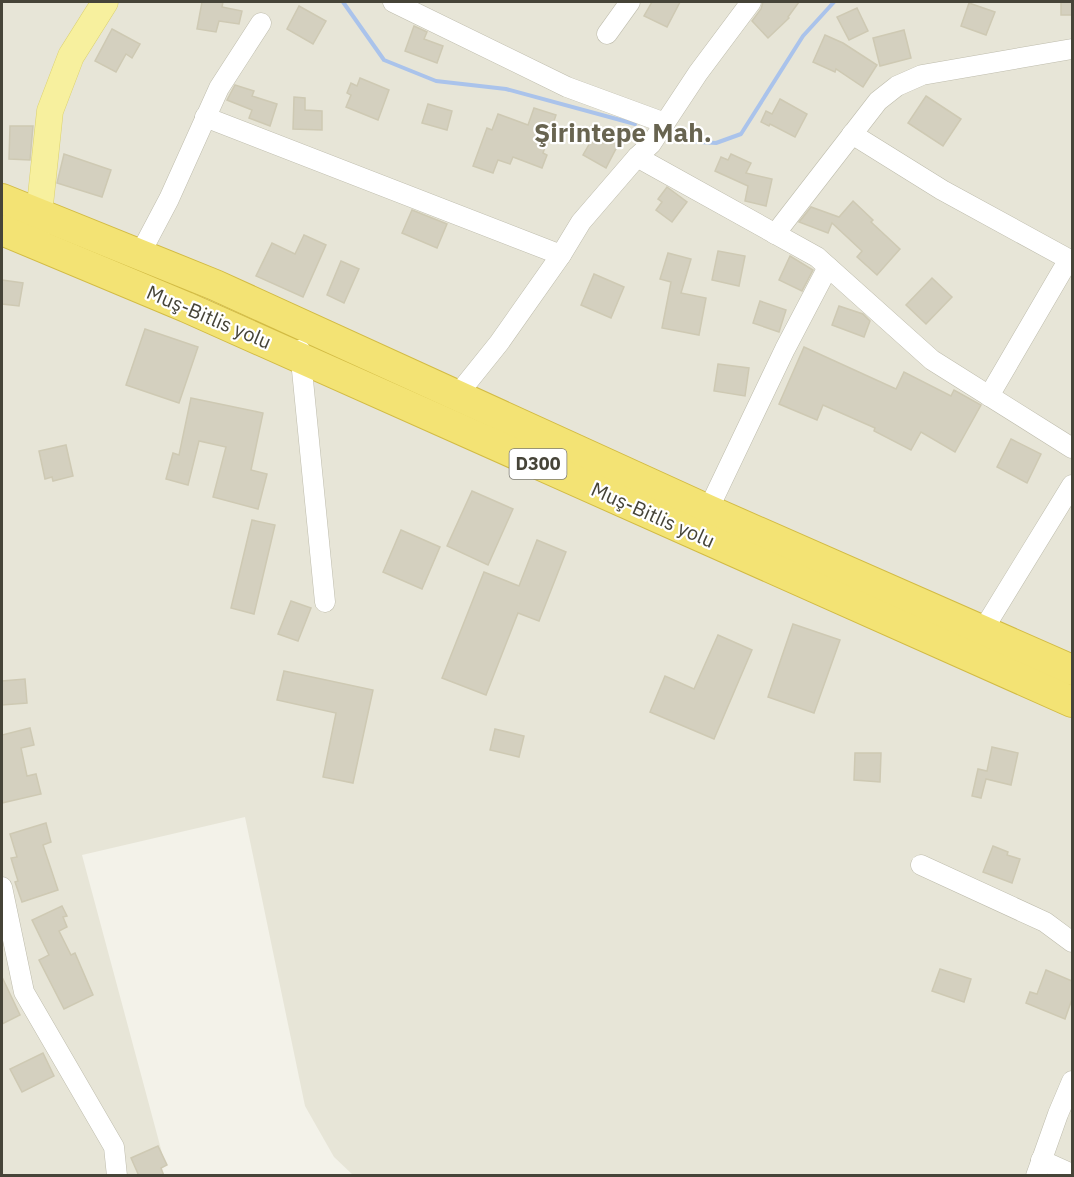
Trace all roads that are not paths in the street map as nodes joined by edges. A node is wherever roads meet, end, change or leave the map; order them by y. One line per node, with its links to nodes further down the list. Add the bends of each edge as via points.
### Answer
1 (105, 2): 13 (main road, via 71,56 50,111)
2 (393, 2): 9 (street, via 567,87)
3 (630, 2): 6 (street)
4 (751, 2): 9 (street)
5 (261, 23): 8 (street)
6 (607, 34)
7 (1072, 49): 10 (street, via 921,75 897,86 878,101)
8 (204, 117): 17 (street, via 173,192); 18 (street)
9 (665, 123): 11 (street)
10 (852, 134): 15 (street); 19 (street, via 942,190)
11 (637, 157): 15 (street); 18 (street, via 581,222)
12 (2, 199): 13 (highway, Muş-Bitlis yolu / D300)
13 (39, 213): 16 (main road); 17 (highway, Muş-Bitlis yolu / D300)
14 (2, 230): 16 (highway, Muş-Bitlis yolu / D300)
15 (775, 234): 20 (street)
16 (36, 245): 22 (highway, Muş-Bitlis yolu / D300)
17 (140, 254): 21 (highway, Muş-Bitlis yolu / D300)
18 (561, 255): 23 (street, via 499,344)
19 (1071, 260): 24 (street)
20 (828, 267): 24 (street, via 932,360); 27 (street, via 784,349)
21 (301, 324): 22 (street); 23 (highway, Muş-Bitlis yolu / D300)
22 (299, 357): 28 (street); 31 (highway, Muş-Bitlis yolu / D300)
23 (458, 394): 27 (highway, Muş-Bitlis yolu / D300)
24 (989, 396): 25 (street)
25 (1072, 448)
26 (1072, 485): 29 (street)
27 (708, 510): 29 (highway, Muş-Bitlis yolu / D300)
28 (325, 602)
29 (983, 630): 30 (highway, Muş-Bitlis yolu / D300)
30 (1072, 670)
31 (1072, 702)
32 (921, 865): 34 (street, via 1045,922)
33 (2, 887): 35 (street)
34 (1072, 942)
35 (11, 973): 39 (street, via 114,1147)
36 (1072, 1081): 37 (street)
37 (1038, 1168): 38 (street)
38 (1072, 1174)
39 (117, 1176)

